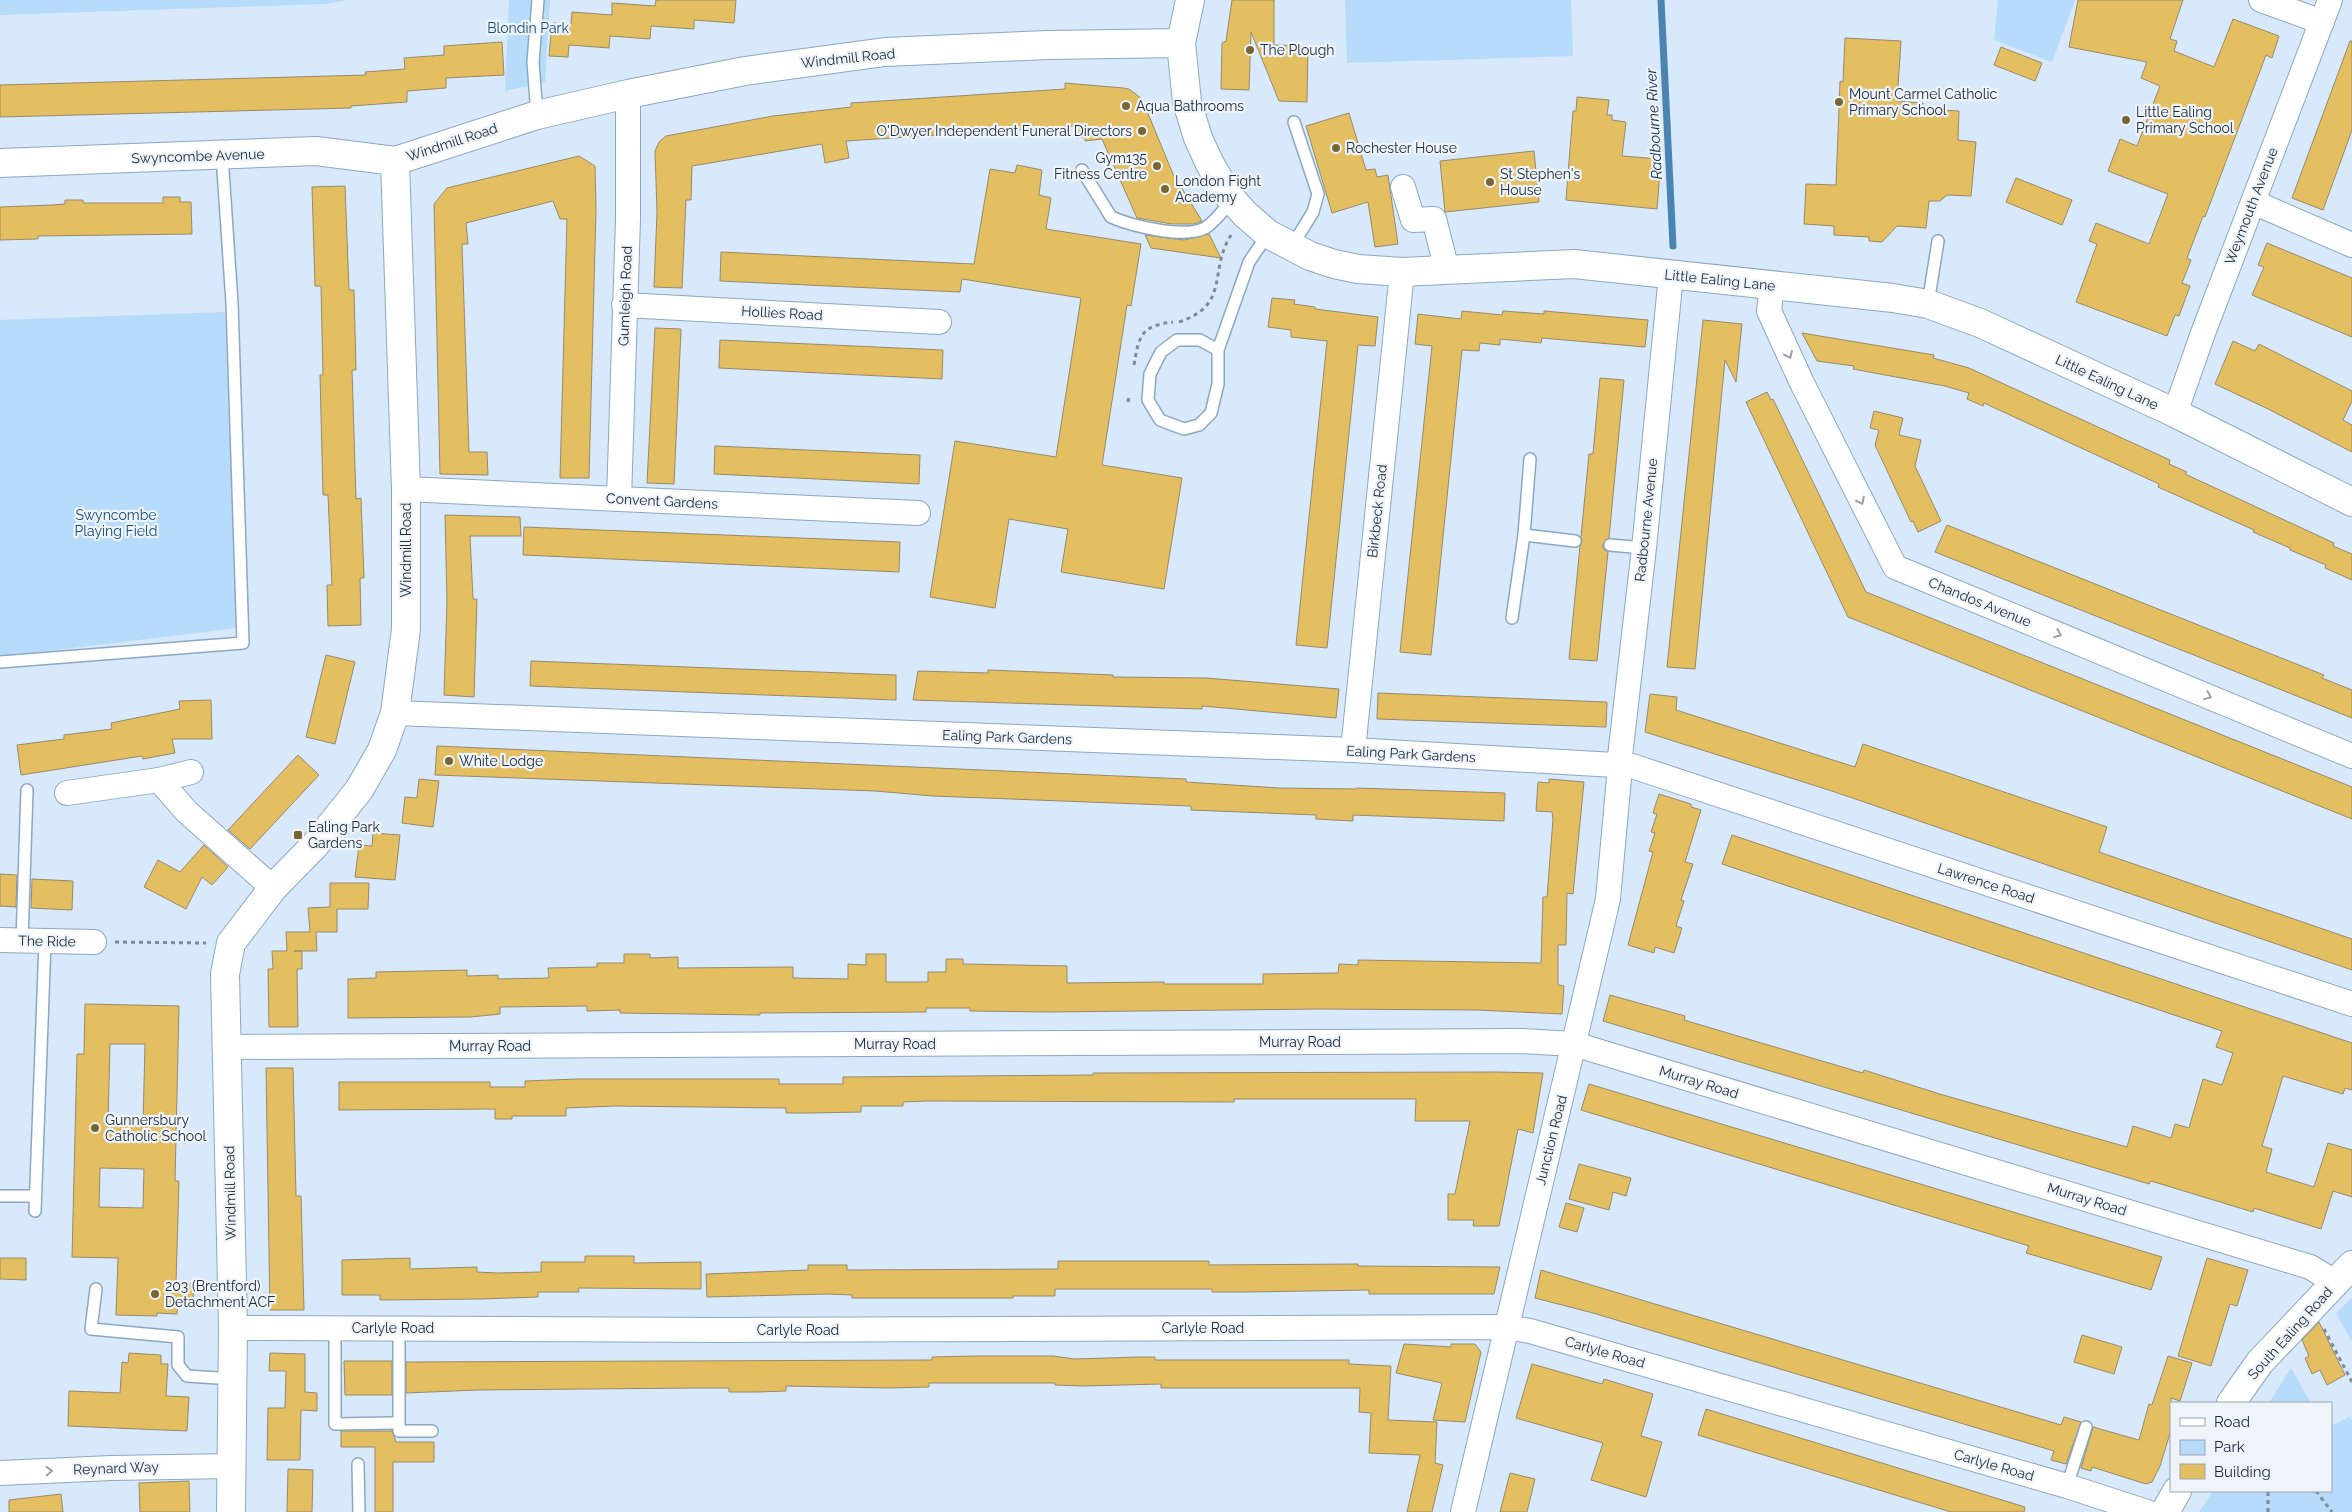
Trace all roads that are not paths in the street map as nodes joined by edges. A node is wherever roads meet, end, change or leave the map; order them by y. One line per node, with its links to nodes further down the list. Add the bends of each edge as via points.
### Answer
1 (538, 0): 8 (lane, via 533,62)
2 (1190, 0): 6 (main road, Little Ealing Lane)
3 (2261, 0): 5 (street)
4 (2330, 0): 5 (street, Weymouth Avenue)
5 (2322, 22): 16 (street, Weymouth Avenue)
6 (1181, 42): 7 (main road, Windmill Road, via 885,52 745,71); 15 (main road, Little Ealing Lane, via 1187,102 1198,138)
7 (628, 94): 8 (main road, Windmill Road); 26 (street, Gumleigh Road)
8 (537, 114): 11 (main road, Windmill Road)
9 (1294, 122): 20 (lane, via 1318,194 1313,212)
10 (222, 154): 11 (main road, Swyncombe Avenue, via 316,151); 12 (main road, Swyncombe Avenue); 40 (lane, via 232,303 243,643)
11 (395, 161): 31 (main road, Windmill Road)
12 (0, 163)
13 (1082, 170): 15 (lane, via 1111,217 1164,231 1189,233 1202,230)
14 (1403, 187): 21 (street, via 1413,220 1434,219)
15 (1232, 200): 17 (main road, Little Ealing Lane)
16 (2253, 202): 19 (street); 29 (street, Weymouth Avenue)
17 (1268, 234): 20 (main road, Little Ealing Lane); 28 (lane, via 1249,262)
18 (1938, 241): 25 (lane)
19 (2352, 244)
20 (1291, 248): 22 (main road, Little Ealing Lane, via 1334,264)
21 (1447, 270): 22 (main road, Little Ealing Lane); 23 (main road, Little Ealing Lane, via 1574,264)
22 (1402, 272): 42 (street, Birkbeck Road)
23 (1671, 274): 24 (main road, Little Ealing Lane); 38 (street, Radbourne Avenue)
24 (1772, 285): 25 (main road, Little Ealing Lane); 43 (street, Chandos Avenue, one-way to 43, via 1769,311 1895,567)
25 (1928, 304): 29 (main road, Little Ealing Lane, via 1980,323)
26 (624, 305): 27 (street, Hollies Road); 32 (street, Gumleigh Road)
27 (939, 322)
28 (1218, 350): 28 (lane, via 1218,384 1211,414 1200,425 1184,429 1160,420 1148,400 1150,374 1161,352 1177,340 1200,340)
29 (2175, 413): 33 (main road, Little Ealing Lane)
30 (1530, 459): 35 (lane)
31 (406, 489): 32 (street, Convent Gardens); 41 (main road, Windmill Road, via 406,629)
32 (619, 498): 34 (street, Convent Gardens)
33 (2352, 502)
34 (918, 513)
35 (1524, 535): 36 (lane); 39 (lane)
36 (1576, 542)
37 (1610, 544): 38 (lane)
38 (1644, 548): 44 (street, Radbourne Avenue)
39 (1512, 618)
40 (0, 662)
41 (395, 713): 42 (street, Ealing Park Gardens); 49 (main road, Windmill Road, via 382,750 359,790 315,845)
42 (1353, 750): 44 (street, Ealing Park Gardens)
43 (2352, 756)
44 (1619, 764): 52 (street, Lawrence Road); 53 (street, Junction Road, via 1608,899)
45 (191, 772): 46 (street)
46 (159, 780): 48 (street); 49 (street, via 186,812)
47 (28, 790): 50 (lane)
48 (67, 793)
49 (274, 888): 54 (main road, Windmill Road, via 231,943 225,974)
50 (22, 941): 51 (street, The Ride); 56 (lane)
51 (94, 942)
52 (2352, 1004)
53 (1574, 1044): 54 (street, Murray Road, via 1522,1041); 58 (street, Murray Road, via 2310,1267); 60 (street, Junction Road)
54 (227, 1047): 61 (main road, Windmill Road)
55 (0, 1196): 56 (lane)
56 (35, 1196): 57 (lane)
57 (35, 1211)
58 (2343, 1273): 65 (main road, South Ealing Road, via 2260,1362)
59 (96, 1289): 64 (lane, via 92,1329 178,1336 178,1365 187,1376)
60 (1506, 1327): 63 (street, Carlyle Road); 72 (street, Carlyle Road, via 1530,1331); 76 (street, Junction Road)
61 (233, 1328): 62 (street, Carlyle Road); 64 (main road, Windmill Road)
62 (335, 1328): 63 (street, Carlyle Road); 66 (lane, via 335,1424)
63 (399, 1328): 68 (lane, via 399,1431)
64 (232, 1380): 70 (main road, Windmill Road)
65 (2232, 1402)
66 (393, 1423)
67 (2086, 1427): 72 (lane)
68 (432, 1431)
69 (358, 1464): 75 (lane)
70 (233, 1466): 71 (street, Reynard Way, one-way to 70); 74 (main road, Windmill Road)
71 (0, 1473)
72 (2067, 1486): 77 (street, Carlyle Road)
73 (2176, 1492): 78 (main road)
74 (231, 1512)
75 (360, 1512)
76 (1463, 1512)
77 (2147, 1512)
78 (2165, 1512)

